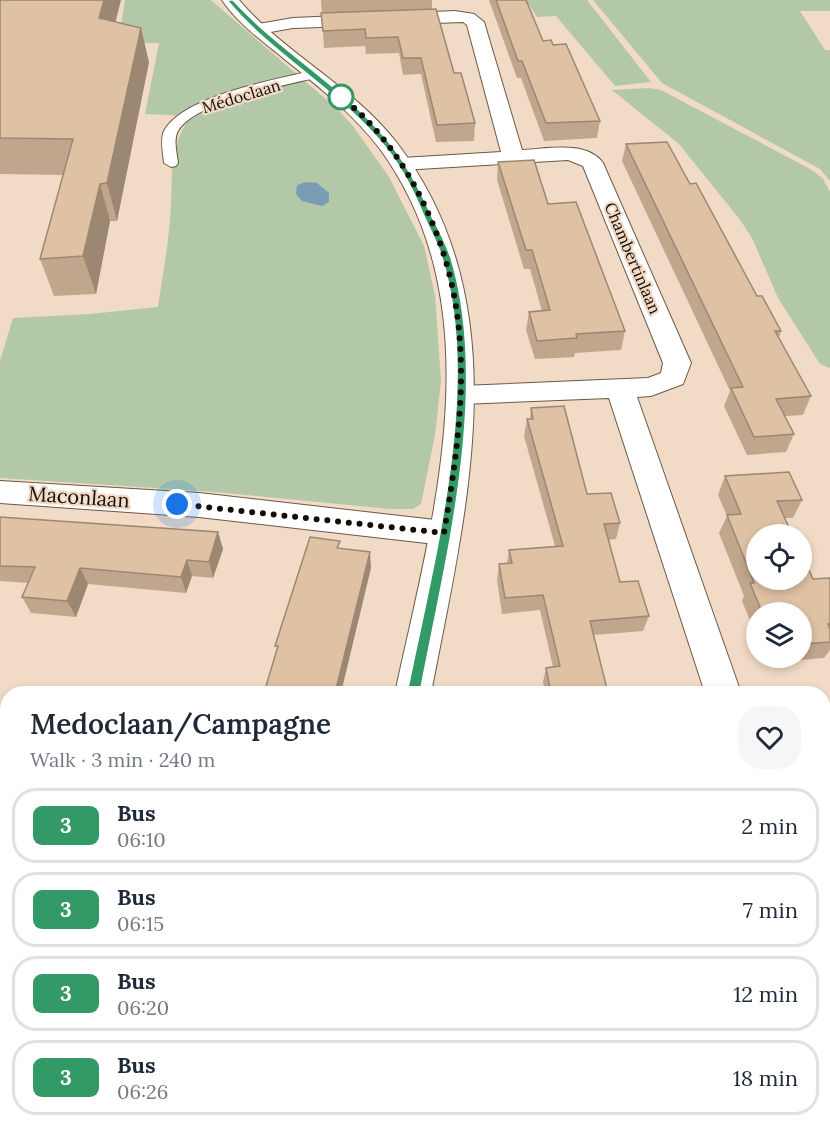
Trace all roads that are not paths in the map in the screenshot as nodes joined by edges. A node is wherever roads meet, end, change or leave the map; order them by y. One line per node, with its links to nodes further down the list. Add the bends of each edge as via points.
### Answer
1 (230, 0): 2 (street, Médoclaan)
2 (259, 29): 3 (street, Médoclaan); 4 (street, via 293,23 468,18 475,22)
3 (315, 74): 5 (lane, Médoclaan, via 216,101 188,114 171,132); 6 (street, Médoclaan, via 359,113)
4 (513, 156): 6 (street, Chambertinlaan); 7 (street, Chambertinlaan, via 568,154 592,163 677,363 673,378 663,384)
5 (171, 163)
6 (402, 164): 8 (street, Médoclaan, via 429,213 446,257 456,296)
7 (620, 388): 8 (street, Chambertinlaan); 12 (street)
8 (462, 395): 10 (street, Médoclaan, via 458,454)
9 (0, 492): 10 (street, Maconlaan, via 199,505)
10 (444, 533): 11 (street, Médoclaan)
11 (414, 686)
12 (721, 686)

